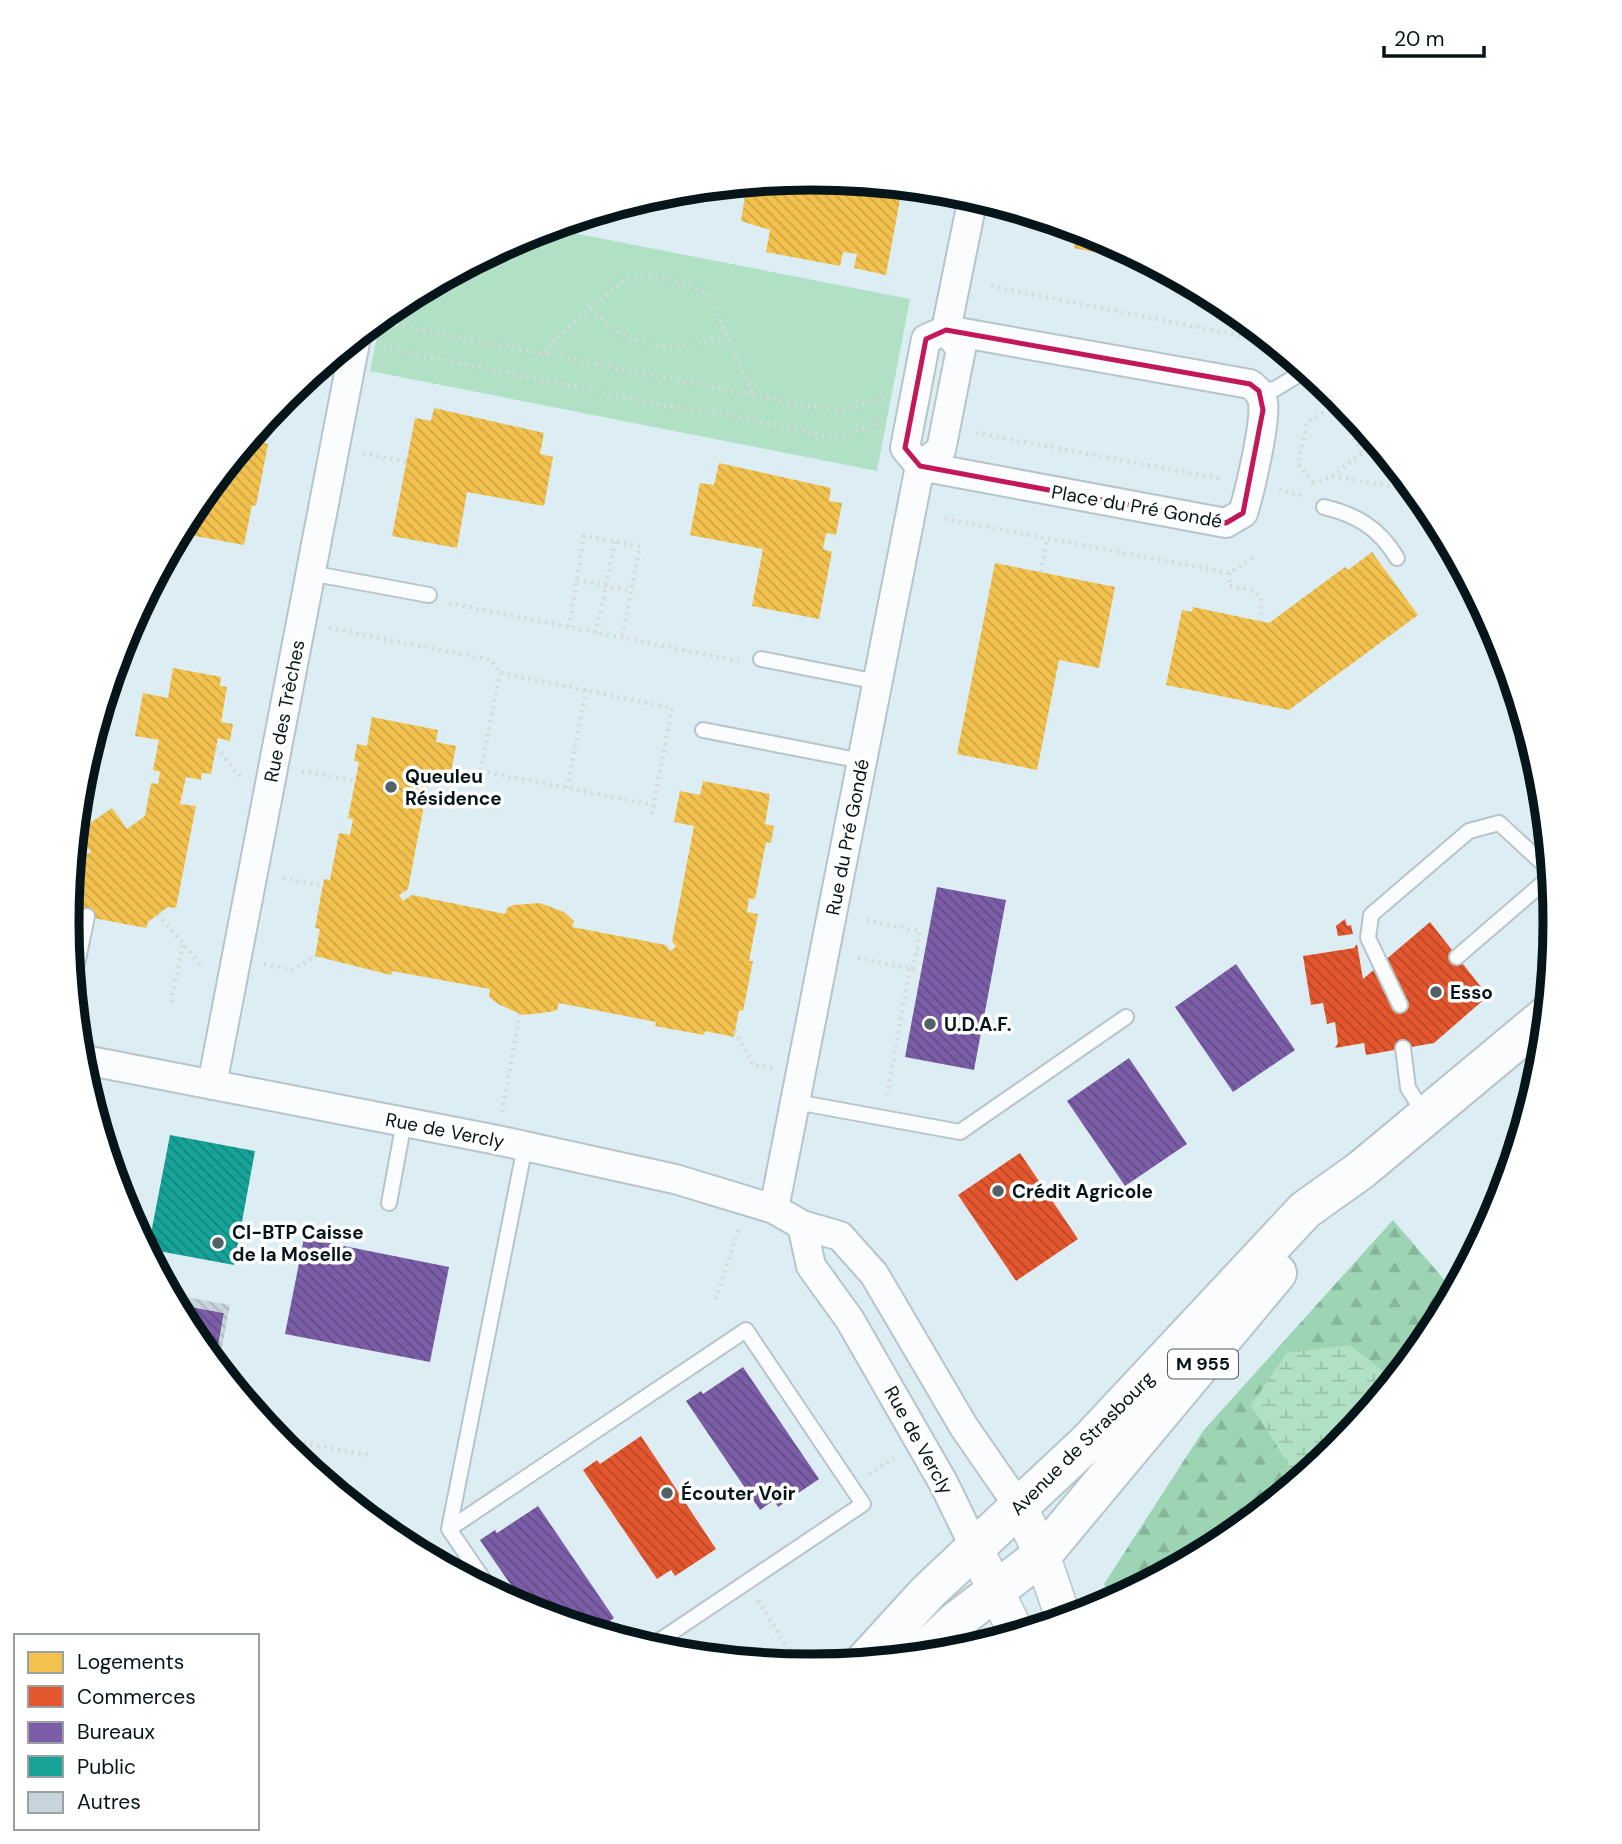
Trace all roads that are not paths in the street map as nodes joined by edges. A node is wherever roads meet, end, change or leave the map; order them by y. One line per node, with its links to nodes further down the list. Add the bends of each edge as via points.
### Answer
1 (971, 208): 2 (street)
2 (946, 330): 5 (street, via 1239,381); 6 (street, via 961,349 941,450); 6 (street, via 926,339 905,448)
3 (353, 350): 9 (street, Rue des Trèches)
4 (1298, 375): 5 (lane, via 1275,389)
5 (1259, 391): 6 (street, Place du Pré Gondé, via 1263,410 1246,503 1243,513 1226,523)
6 (920, 466): 12 (street, Rue du Pré Gondé)
7 (1324, 507): 8 (lane, via 1348,512 1368,523)
8 (1397, 558)
9 (310, 573): 10 (lane); 25 (street, Rue des Trèches)
10 (429, 595)
11 (761, 659): 12 (lane)
12 (878, 682): 14 (street, Rue du Pré Gondé)
13 (703, 730): 14 (lane)
14 (862, 761): 26 (street, Rue du Pré Gondé)
15 (1541, 864): 20 (lane, via 1499,823 1469,831 1371,915 1368,938)
16 (1542, 882): 19 (lane)
17 (87, 916): 18 (lane)
18 (80, 952)
19 (1457, 957)
20 (1400, 1005)
21 (1126, 1017): 26 (lane, via 960,1132)
22 (1536, 1025): 27 (main road, Avenue de Strasbourg / M 955)
23 (1402, 1048): 27 (lane, via 1408,1088)
24 (92, 1061): 25 (street, Rue de Vercly)
25 (212, 1085): 28 (street, Rue de Vercly)
26 (796, 1102): 32 (street, Rue du Pré Gondé)
27 (1426, 1117): 30 (main road, Avenue de Strasbourg / M 955)
28 (404, 1122): 29 (street, Rue de Vercly); 31 (lane)
29 (525, 1146): 32 (street, Rue de Vercly, via 675,1179); 35 (lane)
30 (1361, 1170): 34 (main road, Avenue de Strasbourg / M 955, via 1305,1209); 37 (main road, Avenue de Strasbourg / M 955)
31 (389, 1203)
32 (774, 1209): 33 (street, Rue de Vercly)
33 (802, 1224): 34 (street, Rue de Vercly, via 840,1236 874,1275 964,1427); 36 (street, Rue de Vercly, via 811,1266 850,1320)
34 (1020, 1508): 36 (main road, Avenue de Strasbourg / M 955); 37 (street)
35 (449, 1529): 38 (lane); 42 (lane, via 746,1330 863,1504)
36 (975, 1548): 39 (street); 44 (main road, Avenue de Strasbourg / M 955)
37 (1042, 1555): 39 (main road, Avenue de Strasbourg / M 955); 40 (street)
38 (481, 1576)
39 (995, 1592): 41 (street); 43 (main road, Avenue de Strasbourg / M 955)
40 (1061, 1610)
41 (1013, 1625)
42 (662, 1639)
43 (932, 1644)
44 (874, 1651)

